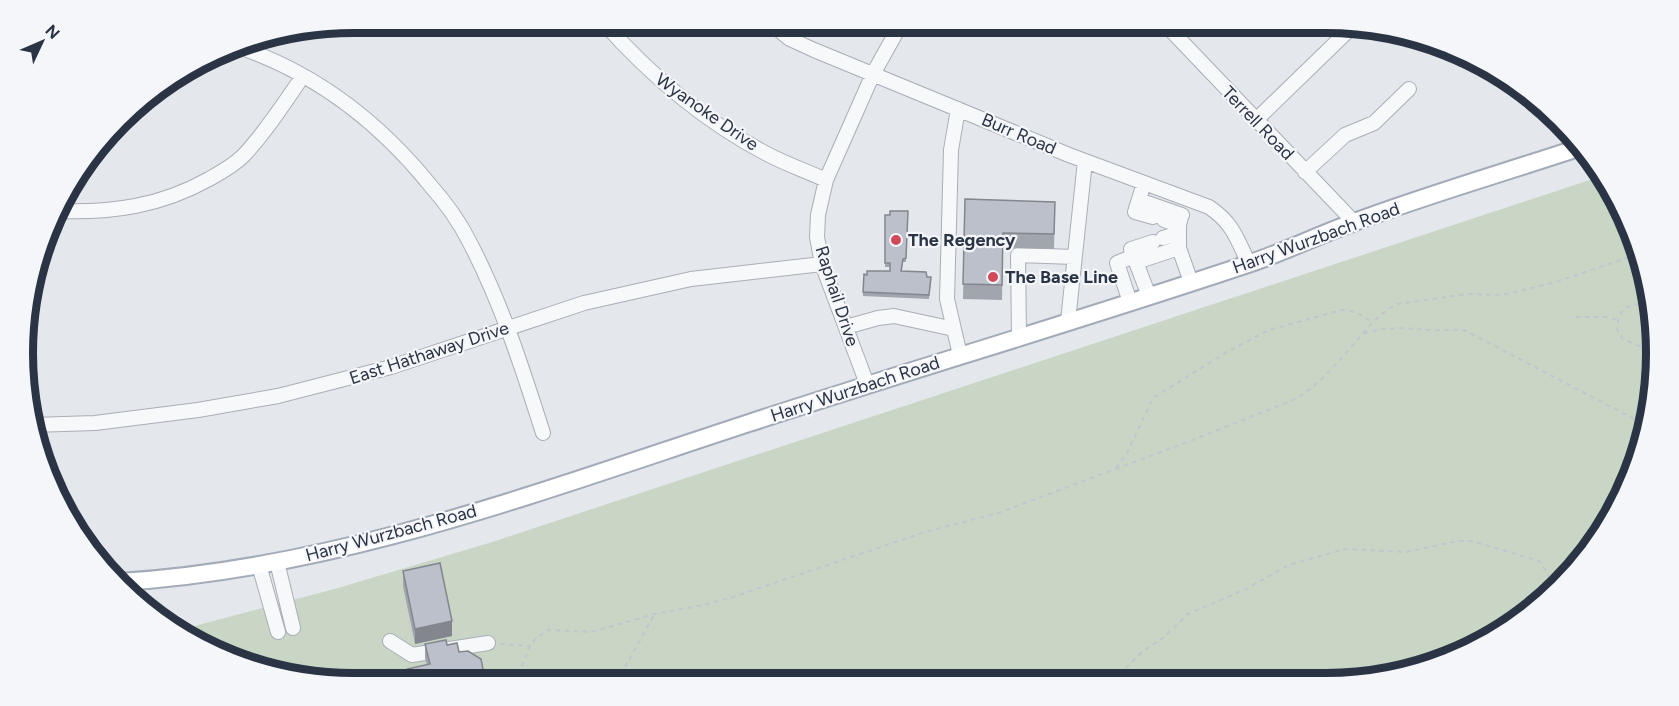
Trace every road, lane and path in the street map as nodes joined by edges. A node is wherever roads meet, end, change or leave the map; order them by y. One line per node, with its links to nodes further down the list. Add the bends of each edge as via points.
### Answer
1 (613, 33): 15 (street, Wyanoke Drive, via 650,72 718,124 768,154)
2 (783, 33): 7 (street, Burr Road)
3 (896, 33): 7 (street, Raphail Drive)
4 (1173, 33): 11 (street, Terrell Road)
5 (1345, 34): 11 (street)
6 (249, 50): 8 (street)
7 (873, 74): 10 (street, Burr Road); 15 (street, Raphail Drive)
8 (303, 76): 19 (street, via 267,128 226,170 184,193 143,205); 37 (street, via 377,128 412,162 469,240)
9 (1409, 89): 14 (street, via 1374,123 1345,135)
10 (958, 109): 13 (street, Burr Road); 38 (street, via 951,150 947,298)
11 (1256, 120): 14 (street, Terrell Road)
12 (1573, 150): 20 (main road, Harry Wurzbach Road)
13 (1085, 161): 16 (street, Burr Road); 24 (street)
14 (1305, 172): 20 (street, Terrell Road)
15 (826, 180): 26 (street, Raphail Drive, via 818,215)
16 (1144, 183): 17 (street, Burr Road); 18 (street)
17 (1186, 199): 21 (street); 27 (street, Burr Road, via 1224,217)
18 (1139, 200): 21 (street); 21 (street, via 1135,212)
19 (66, 211)
20 (1354, 222): 27 (main road, Harry Wurzbach Road)
21 (1180, 224): 22 (street); 25 (street, via 1158,240 1131,249)
22 (1179, 248): 25 (street); 28 (street)
23 (1631, 256): 35 (path, via 1556,282 1502,295 1468,294 1398,304)
24 (1074, 257): 34 (street); 40 (street, via 1018,255)
25 (1135, 259): 29 (street); 30 (street, via 1117,263)
26 (822, 264): 36 (street, Raphail Drive); 37 (street, East Hathaway Drive, via 691,279 584,303)
27 (1249, 264): 28 (main road, Harry Wurzbach Road)
28 (1191, 282): 29 (main road, Harry Wurzbach Road)
29 (1149, 296): 30 (main road, Harry Wurzbach Road)
30 (1130, 302): 34 (main road, Harry Wurzbach Road)
31 (1642, 304): 33 (path, via 1624,309)
32 (1576, 317): 33 (path)
33 (1618, 320): 41 (path, via 1620,337)
34 (1068, 321): 40 (main road, Harry Wurzbach Road)
35 (1372, 323): 39 (path); 47 (path, via 1363,315 1342,310 1269,330 1225,353 1153,398 1128,453)
36 (846, 327): 38 (street, via 894,316); 43 (street, Raphail Drive)
37 (509, 328): 45 (street, East Hathaway Drive, via 391,367 278,396 95,423); 46 (street)
38 (954, 329): 42 (street)
39 (1361, 335): 44 (path, via 1392,328 1452,328 1466,332); 47 (path, via 1308,392)
40 (1019, 337): 42 (main road, Harry Wurzbach Road)
41 (1646, 349)
42 (960, 355): 43 (main road, Harry Wurzbach Road)
43 (867, 384): 48 (main road, Harry Wurzbach Road, via 445,521)
44 (1639, 421)
45 (41, 425)
46 (543, 433)
47 (1114, 470): 52 (path, via 998,513 925,532 733,597)
48 (277, 562): 49 (main road, Harry Wurzbach Road); 53 (street)
49 (259, 565): 50 (main road, Harry Wurzbach Road); 54 (street)
50 (129, 581)
51 (1550, 581): 62 (path, via 1539,561 1472,541 1413,551 1345,549 1289,565 1188,614)
52 (655, 614): 57 (path, via 591,632 548,630); 61 (path)
53 (293, 628)
54 (278, 632)
55 (390, 641): 56 (street, via 412,654)
56 (488, 643): 57 (path)
57 (530, 646): 60 (path)
58 (477, 661): 59 (path)
59 (485, 673)
60 (519, 673)
61 (622, 673)
62 (1121, 673)

